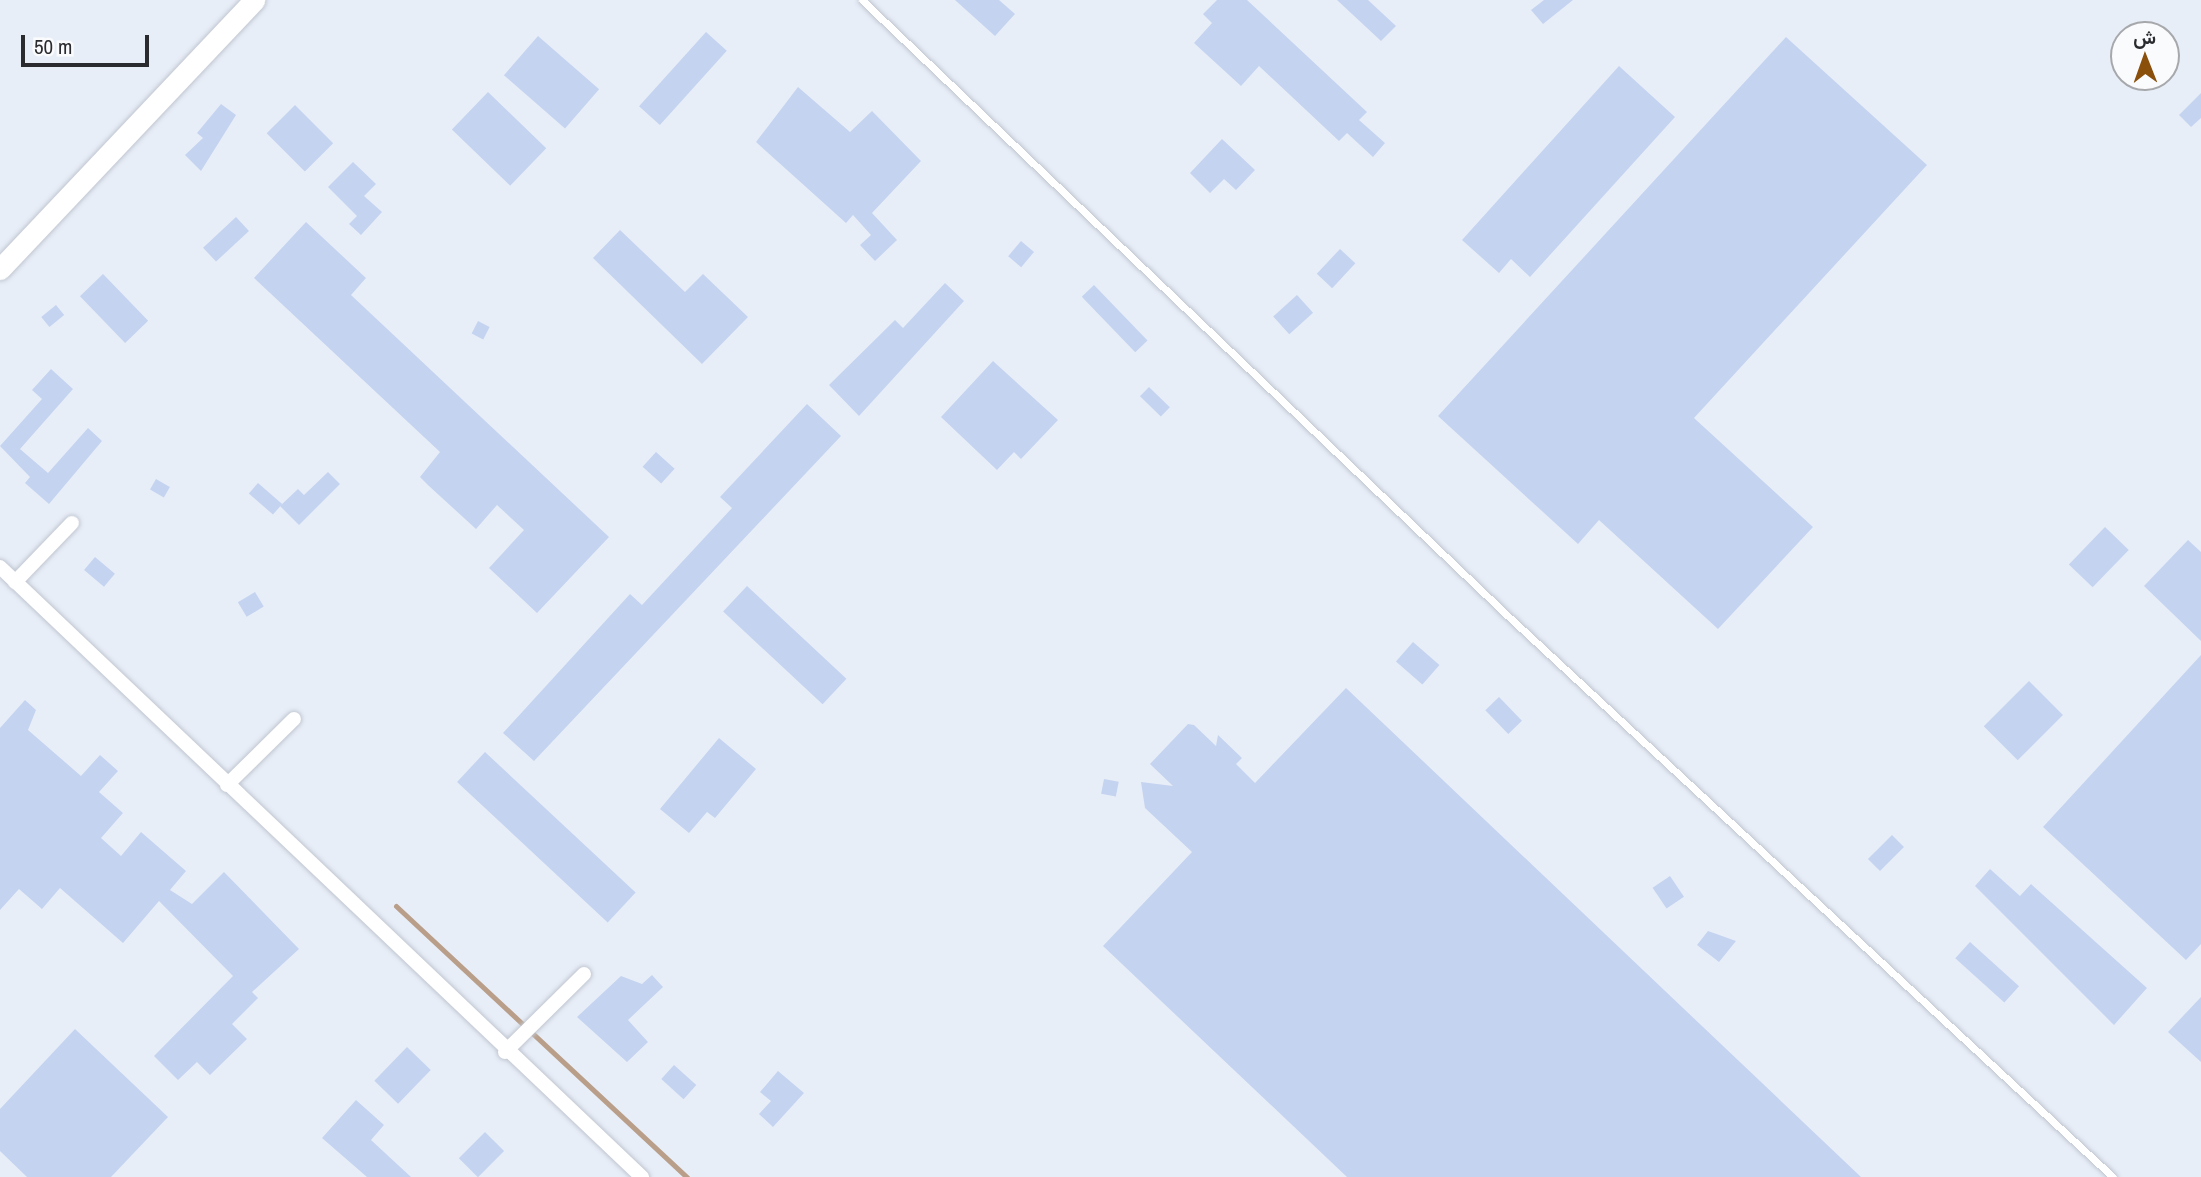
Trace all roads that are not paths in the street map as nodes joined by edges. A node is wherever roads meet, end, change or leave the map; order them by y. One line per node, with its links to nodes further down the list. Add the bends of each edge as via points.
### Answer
1 (254, 0): 3 (street)
2 (862, 0): 12 (lane, via 1509,617)
3 (0, 269)
4 (72, 523): 6 (street)
5 (0, 567): 6 (street)
6 (15, 582): 8 (street)
7 (294, 719): 8 (street)
8 (227, 785): 10 (street)
9 (584, 974): 10 (street)
10 (505, 1052): 11 (street)
11 (642, 1177)
12 (2113, 1177)

